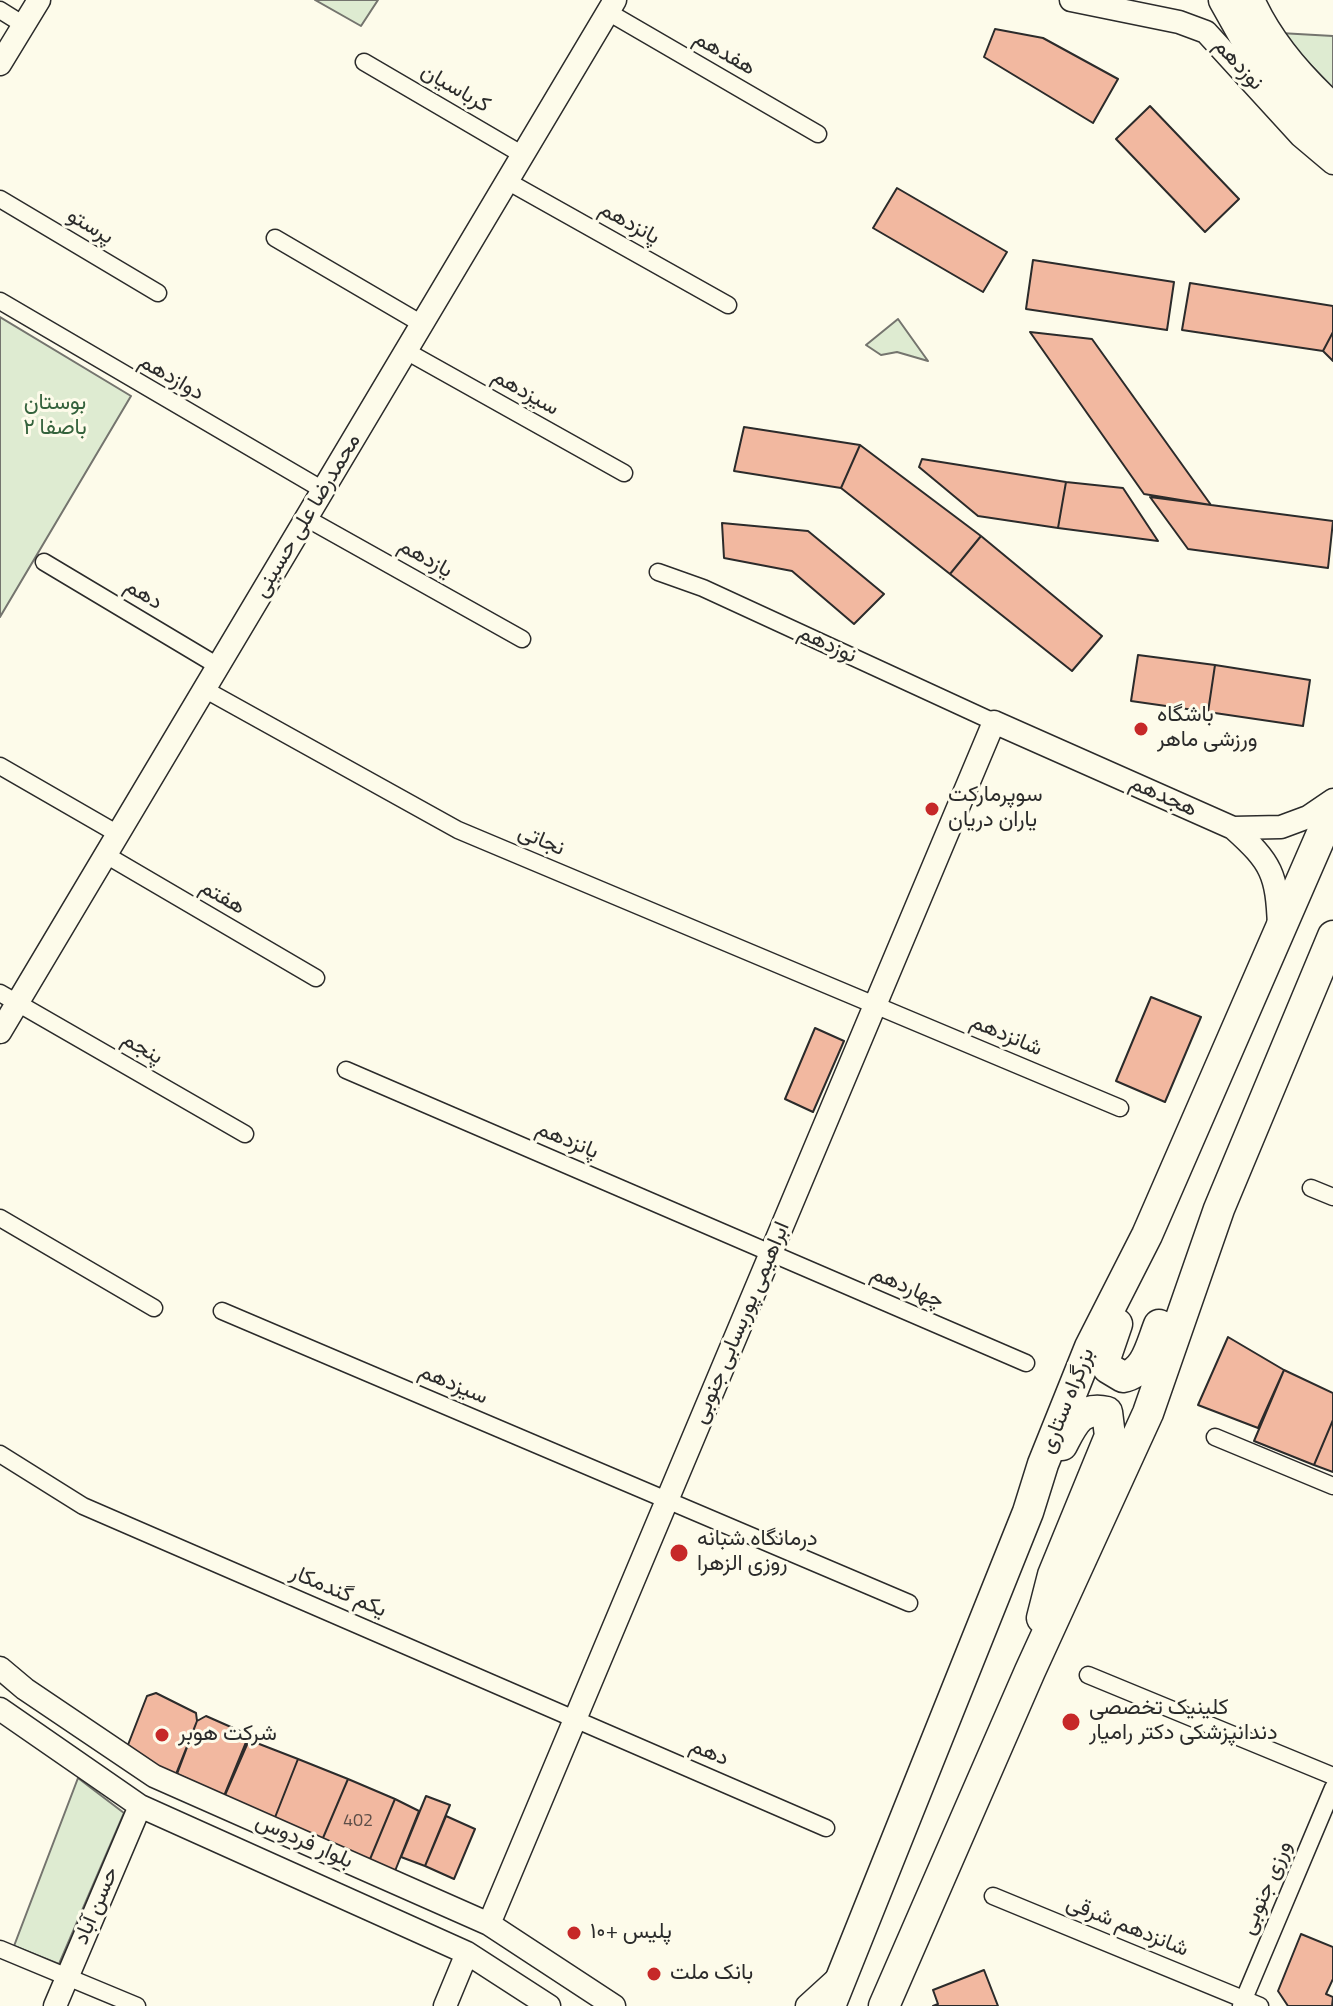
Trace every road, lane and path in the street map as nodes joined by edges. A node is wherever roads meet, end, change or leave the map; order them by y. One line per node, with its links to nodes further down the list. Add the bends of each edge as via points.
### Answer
1 (39, 0): 6 (street)
2 (1071, 0): 13 (street, نوزدهم, via 1206,32 1301,136)
3 (611, 6): 10 (street, هفدهم); 12 (street, محمدرضا علی حسینی)
4 (1239, 7): 9 (highway); 11 (highway, via 1265,68)
5 (0, 10): 6 (street)
6 (24, 25): 8 (street)
7 (364, 62): 12 (street, کرباسیان)
8 (0, 64)
9 (1333, 109)
10 (818, 134)
11 (1333, 141)
12 (523, 155): 14 (street, محمدرضا علی حسینی)
13 (1333, 163)
14 (507, 181): 19 (street, پانزدهم); 20 (street, محمدرضا علی حسینی)
15 (0, 199): 17 (street, پرستو)
16 (275, 238): 20 (street)
17 (158, 293)
18 (0, 301): 23 (street, دوازدهم)
19 (728, 305)
20 (422, 324): 21 (street, محمدرضا علی حسینی)
21 (406, 351): 22 (street, سیزدهم); 23 (street, محمدرضا علی حسینی)
22 (624, 473)
23 (323, 490): 24 (street, محمدرضا علی حسینی)
24 (306, 518): 27 (street, یازدهم); 28 (street, محمدرضا علی حسینی)
25 (44, 562): 28 (street, دهم)
26 (658, 572): 30 (street, نوزدهم)
27 (522, 639)
28 (218, 666): 29 (street, محمدرضا علی حسینی)
29 (204, 689): 35 (street, محمدرضا علی حسینی); 41 (street, نجاتی, via 458,830)
30 (994, 722): 34 (street, هجدهم); 41 (street, ابراهیمی پوربسابی جنوبی)
31 (0, 766): 35 (street)
32 (1333, 800): 34 (street, هجدهم, via 1281,827)
33 (1333, 808): 37 (highway, بزرگراه ستاری)
34 (1233, 828): 37 (street, via 1263,855 1272,872)
35 (118, 834): 36 (street, محمدرضا علی حسینی)
36 (106, 855): 39 (street, هفتم); 40 (street, محمدرضا علی حسینی)
37 (1279, 931): 50 (highway, بزرگراه ستاری)
38 (1329, 950): 48 (highway)
39 (316, 978)
40 (9, 998): 42 (street, محمدرضا علی حسینی); 45 (street, پنجم)
41 (875, 1006): 44 (street, شانزدهم); 51 (street, ابراهیمی پوربسابی جنوبی)
42 (0, 1032)
43 (346, 1070): 51 (street, پانزدهم)
44 (1120, 1108)
45 (245, 1134)
46 (1311, 1188): 47 (street)
47 (1333, 1197)
48 (1219, 1209): 50 (highway, via 1194,1250 1140,1369 1123,1377 1108,1368 1105,1359); 62 (highway, via 1148,1413)
49 (0, 1218): 52 (street)
50 (1147, 1235): 59 (highway, بزرگراه ستاری, via 1090,1347)
51 (771, 1253): 54 (street, چهاردهم); 58 (street, ابراهیمی پوربسابی جنوبی)
52 (154, 1308)
53 (222, 1311): 58 (street, سیزدهم)
54 (1026, 1363)
55 (1215, 1437): 57 (street)
56 (0, 1454): 65 (street, یکم گندمکار, via 83,1506)
57 (1333, 1486)
58 (668, 1499): 60 (street); 65 (street, ابراهیمی پوربسابی جنوبی)
59 (1028, 1512): 62 (highway, via 1076,1419 1090,1410 1107,1412 1110,1436 1053,1575); 74 (highway, بزرگراه ستاری)
60 (909, 1603)
61 (0, 1668): 71 (street, بلوار فردوس, via 154,1776)
62 (1030, 1671): 84 (highway)
63 (1088, 1675): 66 (street)
64 (0, 1709): 68 (street, بلوار فردوس)
65 (575, 1719): 69 (street, دهم); 71 (street, ابراهیمی پوربسابی جنوبی)
66 (1333, 1776)
67 (1333, 1788): 76 (street, ورزی جنوبی)
68 (140, 1806): 73 (street, بلوار فردوس); 75 (street, حسن آباد)
69 (826, 1828)
70 (993, 1896): 76 (street, شانزدهم شرقی)
71 (489, 1924): 81 (street, بلوار فردوس)
72 (0, 1949): 75 (street)
73 (467, 1953): 79 (street); 80 (street, بلوار فردوس)
74 (848, 1969): 82 (street); 83 (highway, بزرگراه ستاری)
75 (67, 1976): 77 (street, حسن آباد); 78 (street)
76 (1243, 2003): 85 (street, شانزدهم شرقی)
77 (55, 2006)
78 (137, 2006)
79 (445, 2006)
80 (549, 2006)
81 (614, 2006)
82 (807, 2006)
83 (830, 2006)
84 (884, 2006)
85 (1260, 2006)

